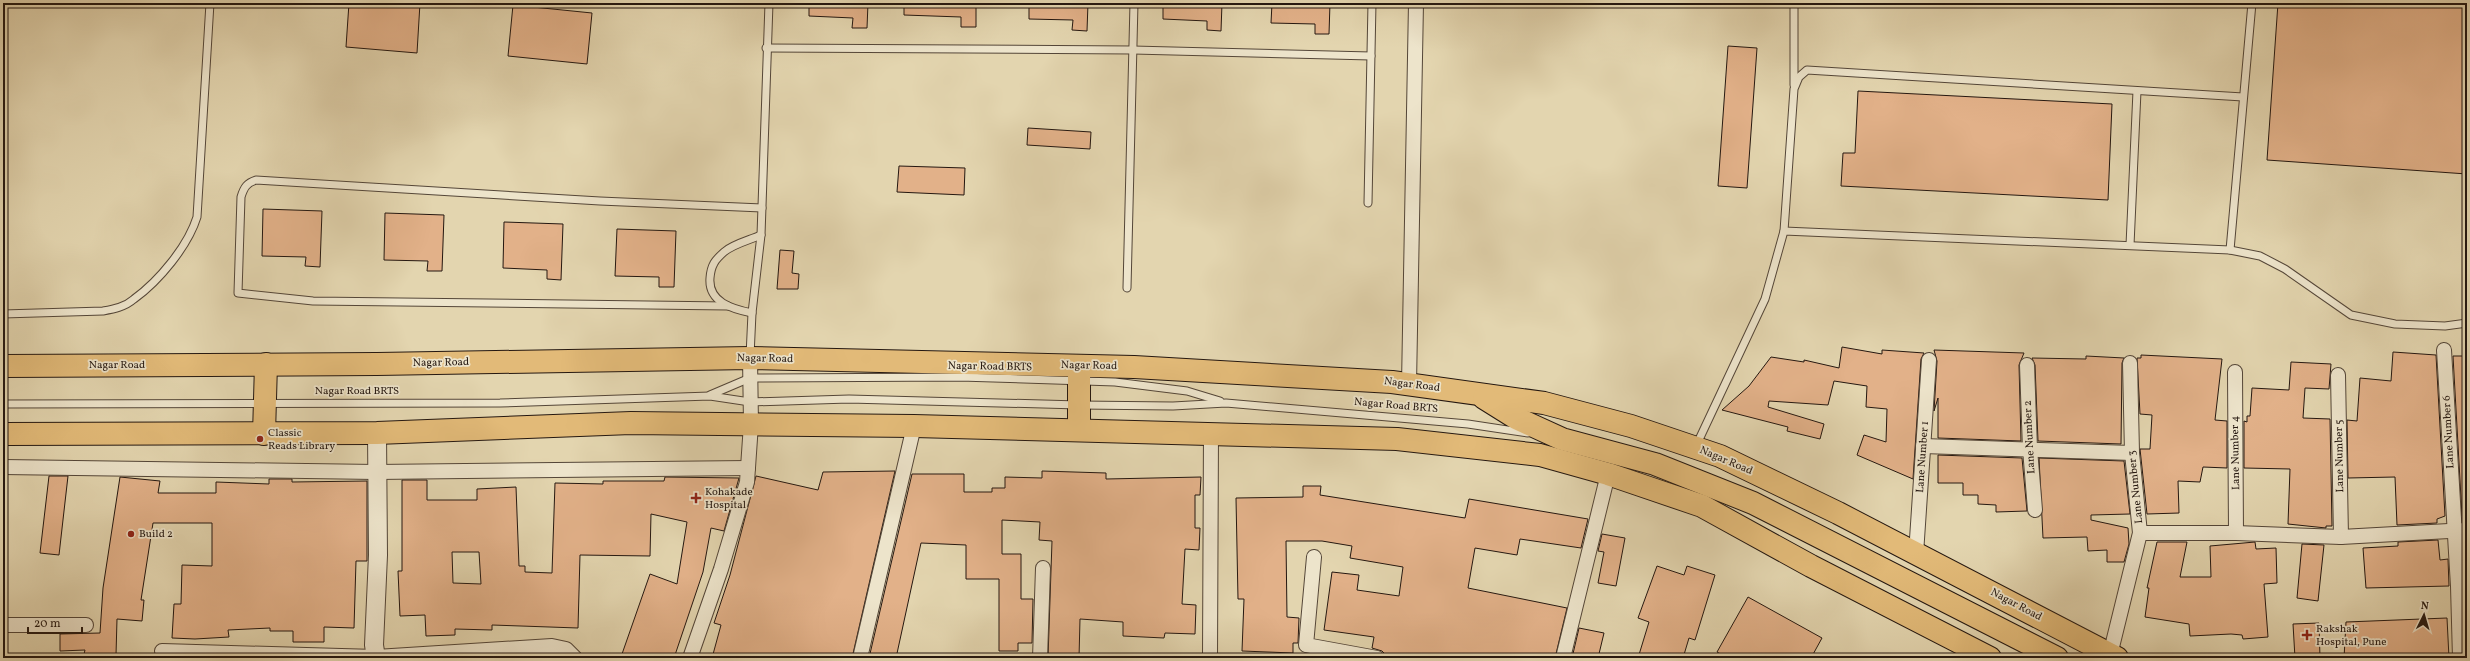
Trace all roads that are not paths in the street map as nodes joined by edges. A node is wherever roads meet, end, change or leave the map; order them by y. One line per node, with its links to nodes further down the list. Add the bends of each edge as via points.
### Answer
1 (210, 3): 23 (lane, via 196,217 184,246 147,288 134,300 118,308 103,311)
2 (770, 3): 8 (lane)
3 (1134, 3): 9 (lane)
4 (1372, 3): 10 (lane)
5 (1416, 3): 35 (street)
6 (1794, 3): 11 (lane)
7 (2252, 3): 13 (lane)
8 (766, 48): 9 (lane); 15 (lane)
9 (1133, 50): 10 (lane); 20 (lane)
10 (1371, 56): 14 (lane)
11 (1794, 89): 12 (lane, via 1799,77 1807,70); 16 (lane)
12 (2138, 91): 13 (lane); 18 (lane)
13 (2243, 97): 19 (lane)
14 (1368, 203)
15 (762, 208): 17 (lane); 21 (lane, via 256,180 244,187 241,197 238,293 313,301)
16 (1784, 231): 18 (lane); 52 (lane, via 1765,299)
17 (761, 235): 21 (lane, via 725,250 711,265 709,288 717,300); 22 (lane)
18 (2130, 245): 19 (lane)
19 (2230, 250): 24 (lane, via 2260,256 2285,269 2351,315 2395,324)
20 (1127, 288)
21 (728, 306): 22 (lane)
22 (752, 313): 31 (lane)
23 (3, 314)
24 (2467, 324)
25 (2444, 350): 60 (street, Lane Number 6)
26 (1929, 360): 51 (street, Lane Number 1)
27 (2130, 363): 54 (street, Lane Number 3)
28 (266, 364): 30 (highway, Nagar Road); 31 (highway, Nagar Road); 38 (highway)
29 (2027, 365): 53 (street, Lane Number 2)
30 (3, 366)
31 (750, 368): 33 (highway, Nagar Road); 37 (lane); 39 (street)
32 (2235, 372): 62 (street, Lane Number 4)
33 (1079, 373): 35 (highway, Nagar Road, via 1134,367); 40 (lane, Nagar Road BRTS, via 1115,382 1187,391); 42 (highway)
34 (2338, 375): 63 (street, Lane Number 5)
35 (1409, 384): 36 (highway, Nagar Road)
36 (1478, 394): 50 (highway, via 1516,418); 52 (highway, Nagar Road, via 1544,403 1631,426)
37 (710, 396): 38 (lane, Nagar Road BRTS, via 500,403); 39 (lane, Nagar Road BRTS)
38 (264, 402): 41 (lane, Nagar Road BRTS); 49 (highway)
39 (750, 402): 42 (lane, Nagar Road BRTS, via 849,399); 43 (street)
40 (1226, 403): 42 (lane, Nagar Road BRTS, via 1173,406); 50 (lane, Nagar Road BRTS, via 1468,424)
41 (3, 404)
42 (1079, 405): 45 (highway)
43 (751, 424): 44 (highway); 47 (highway, via 631,423); 56 (street)
44 (914, 426): 45 (highway); 75 (street)
45 (1079, 430): 46 (highway)
46 (1211, 432): 58 (highway, via 1397,439 1540,455); 77 (street)
47 (377, 433): 49 (highway); 57 (street)
48 (3, 434): 49 (highway)
49 (264, 434)
50 (1562, 439): 81 (highway, via 1655,464 1753,503)
51 (1923, 446): 53 (street); 64 (street, Lane Number 1)
52 (1695, 448): 64 (highway, Nagar Road, via 1720,456)
53 (2030, 449): 54 (street); 59 (street, Lane Number 2)
54 (2132, 453): 61 (street, Lane Number 3)
55 (3, 467): 57 (street)
56 (748, 468): 57 (street); 74 (street, via 742,502)
57 (376, 472): 72 (street)
58 (1608, 474): 79 (street); 80 (highway, via 1702,506 1811,566)
59 (2035, 510)
60 (2461, 531): 63 (street); 69 (street, Lane Number 6)
61 (2140, 533): 62 (street); 71 (street, Lane Number 3)
62 (2236, 533): 63 (street)
63 (2341, 536)
64 (1916, 554): 71 (highway, Nagar Road)
65 (1314, 557): 78 (street, via 1306,645)
66 (1043, 568): 76 (street)
67 (3, 625): 68 (street)
68 (86, 625)
69 (2463, 626): 82 (street, Lane Number 6)
70 (162, 651): 72 (street)
71 (2114, 656)
72 (376, 657): 73 (street, via 552,646 566,649)
73 (575, 658)
74 (690, 658)
75 (860, 658)
76 (1040, 658)
77 (1210, 658)
78 (1373, 658)
79 (1563, 658)
80 (1990, 658)
81 (2057, 658)
82 (2460, 658)

